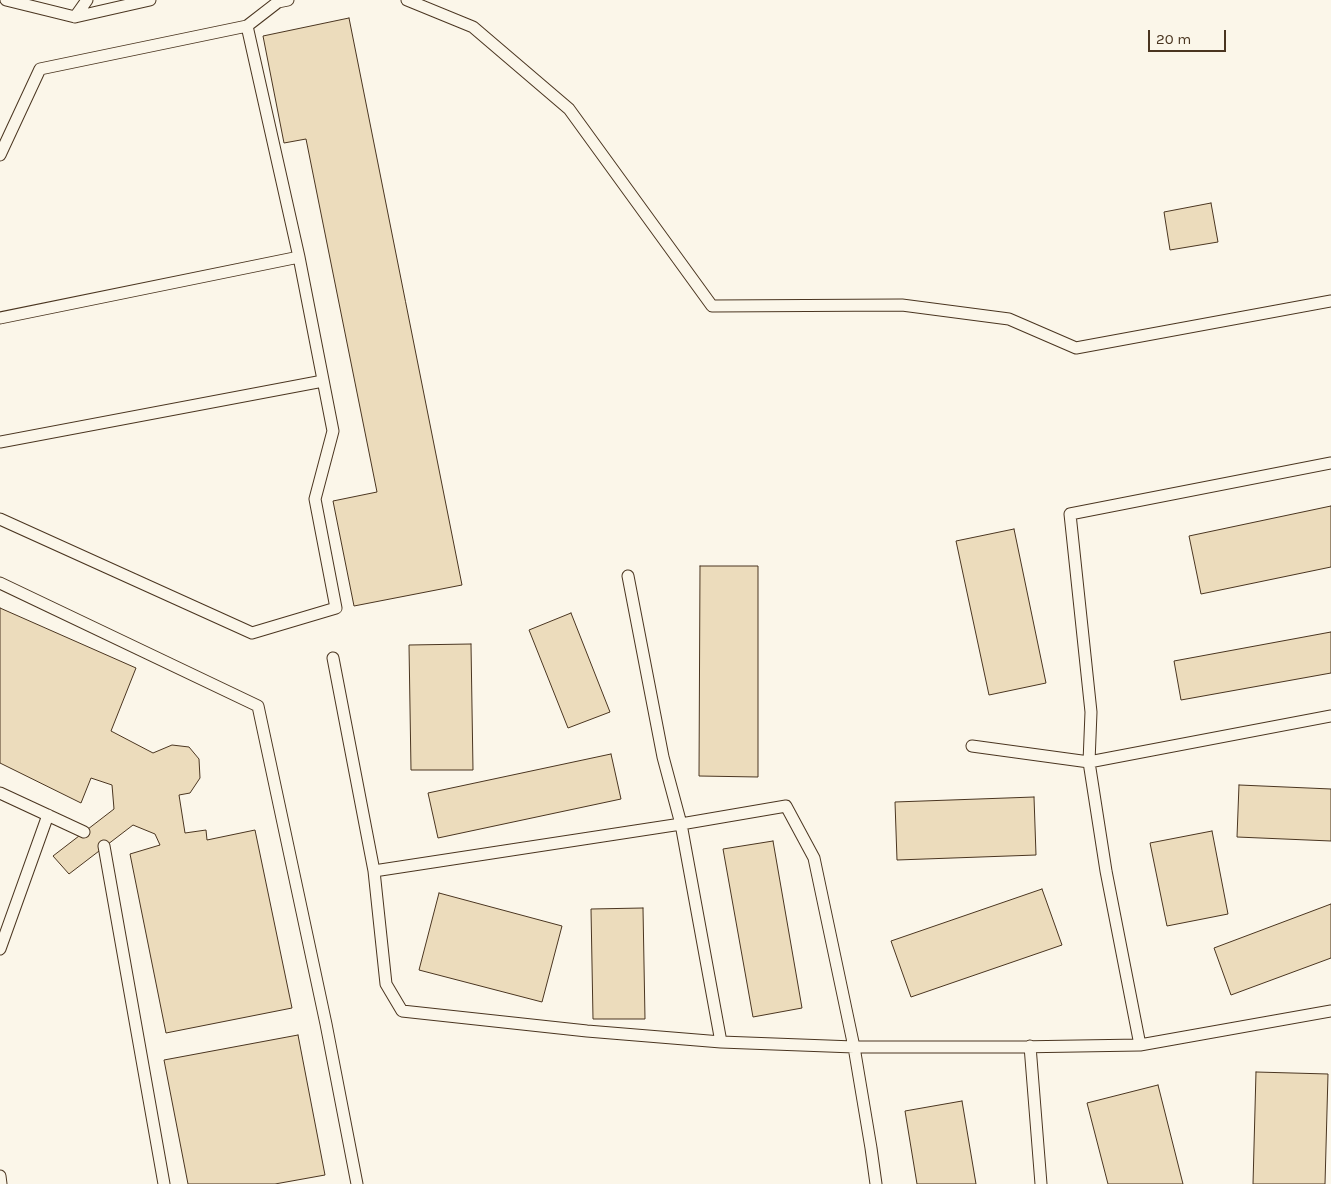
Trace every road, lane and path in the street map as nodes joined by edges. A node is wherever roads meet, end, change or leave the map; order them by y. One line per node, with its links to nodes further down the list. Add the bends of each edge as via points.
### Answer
1 (6, 0): 6 (lane)
2 (87, 0): 6 (lane)
3 (150, 0): 6 (lane)
4 (288, 0): 7 (lane, via 278,2)
5 (407, 0): 10 (lane, via 473,28 569,109 712,306 902,305 1008,319 1076,348)
6 (75, 17)
7 (248, 26): 8 (lane, via 40,70); 9 (lane)
8 (0, 154)
9 (299, 257): 11 (lane); 12 (lane)
10 (1331, 301)
11 (0, 318)
12 (323, 381): 13 (lane); 15 (lane, via 333,431 316,499 336,608 252,632)
13 (0, 442)
14 (1331, 463): 21 (lane, via 1070,514 1091,712)
15 (0, 519)
16 (628, 576): 24 (lane, via 663,757)
17 (0, 583): 37 (lane, via 258,706)
18 (333, 658): 27 (lane)
19 (1331, 716): 21 (lane)
20 (972, 746): 21 (lane)
21 (1089, 762): 31 (lane, via 1106,871)
22 (0, 792): 23 (lane)
23 (48, 815): 25 (lane); 28 (lane)
24 (681, 824): 27 (lane); 30 (lane); 32 (lane, via 786,806 814,858)
25 (84, 832)
26 (104, 846): 36 (lane)
27 (374, 870): 30 (lane, via 386,984 402,1011)
28 (0, 949)
29 (1331, 1011): 31 (lane)
30 (721, 1042): 32 (lane)
31 (1140, 1045): 33 (lane)
32 (854, 1046): 33 (lane); 38 (lane)
33 (1030, 1046): 39 (lane)
34 (0, 1176): 35 (lane)
35 (1, 1184)
36 (164, 1184)
37 (357, 1184)
38 (876, 1184)
39 (1041, 1184)

